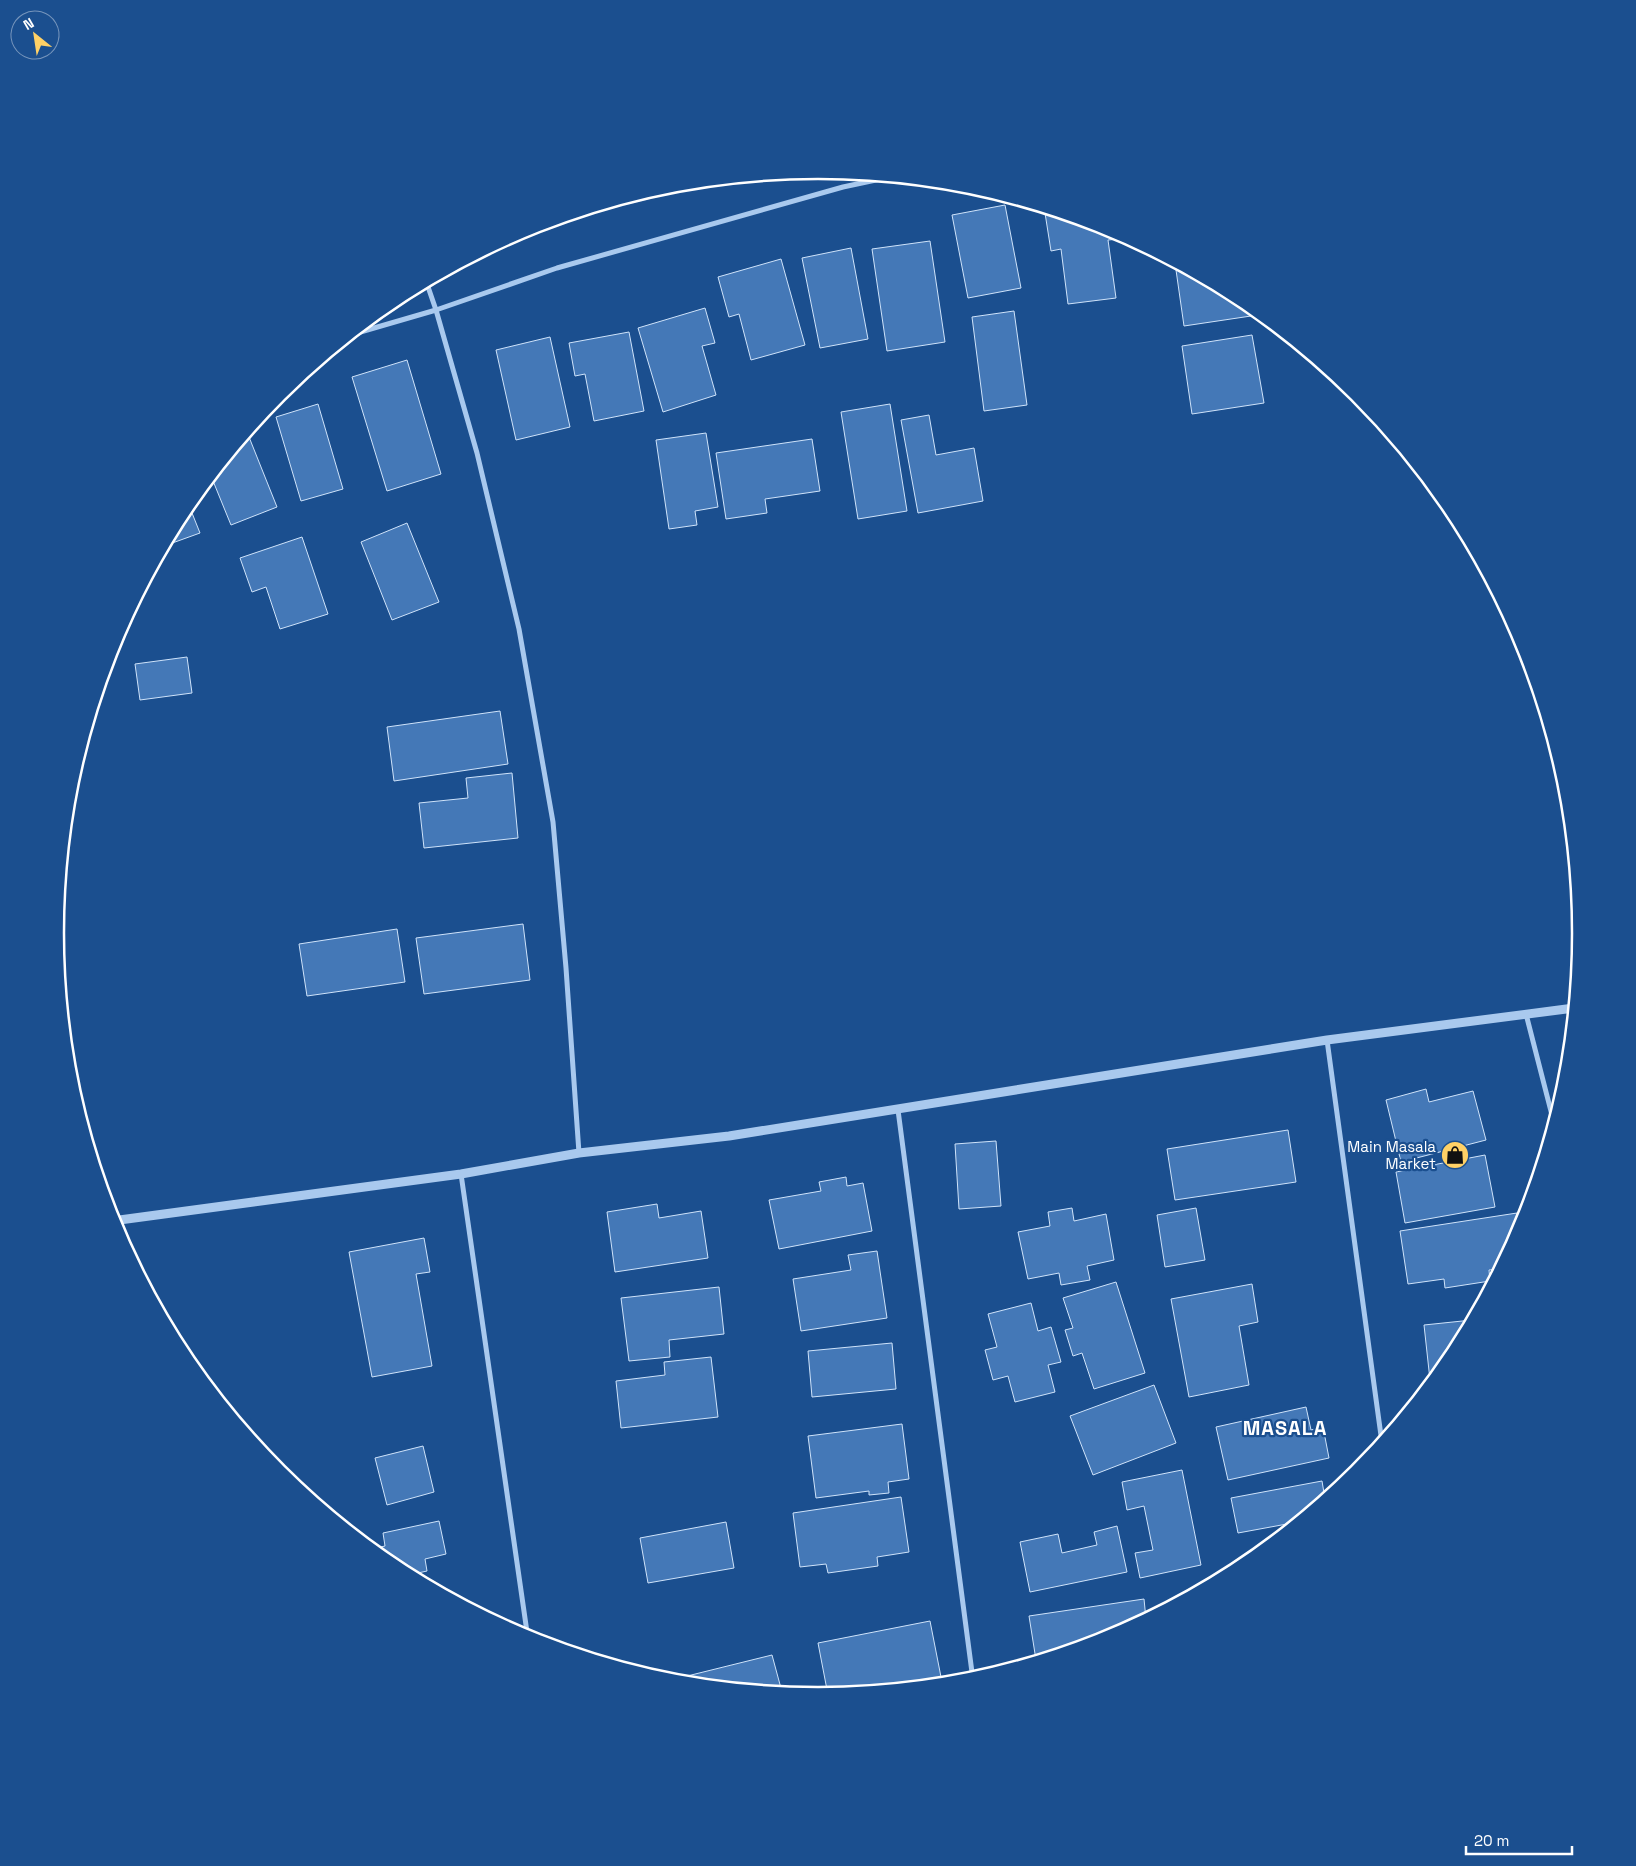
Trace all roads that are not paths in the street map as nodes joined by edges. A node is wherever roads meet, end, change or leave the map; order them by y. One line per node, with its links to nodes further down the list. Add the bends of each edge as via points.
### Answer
1 (873, 181): 3 (street, via 557,268)
2 (428, 288): 3 (street)
3 (436, 310): 4 (street); 10 (street, via 477,453 519,629 553,822)
4 (365, 331)
5 (1568, 1009): 6 (street)
6 (1526, 1014): 7 (street); 9 (street)
7 (1327, 1040): 8 (street); 13 (street)
8 (898, 1110): 10 (street, via 729,1136); 15 (street)
9 (1551, 1110)
10 (580, 1154): 11 (street)
11 (461, 1174): 12 (street); 14 (street)
12 (120, 1220)
13 (1381, 1434)
14 (527, 1629)
15 (971, 1672)

